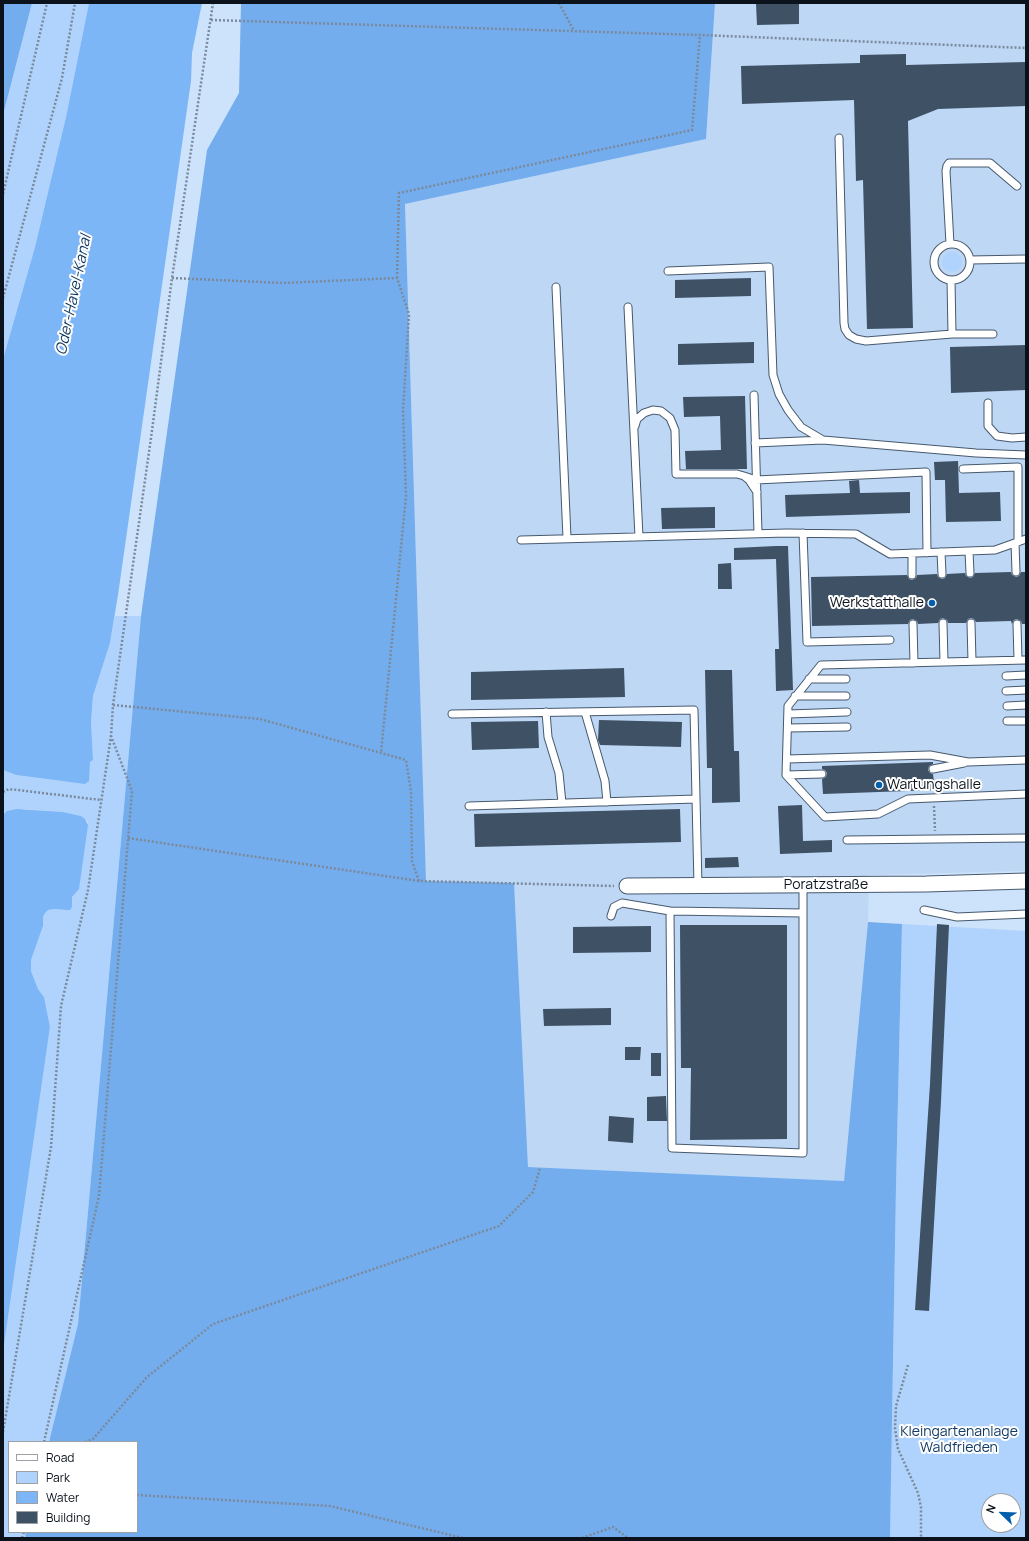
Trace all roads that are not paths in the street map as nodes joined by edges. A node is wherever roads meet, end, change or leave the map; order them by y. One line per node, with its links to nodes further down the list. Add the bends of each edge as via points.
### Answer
1 (839, 138): 10 (lane, via 845,329 856,339 866,341)
2 (1017, 186): 3 (lane, via 990,163 950,163 946,171)
3 (950, 244): 5 (lane, via 961,246 969,254); 7 (lane, via 939,248 934,264 939,276)
4 (1026, 259): 5 (lane)
5 (970, 260): 7 (lane, via 970,266 963,277)
6 (668, 271): 16 (lane, via 769,267 773,375 785,405 802,427)
7 (951, 280): 10 (lane)
8 (556, 287): 26 (lane)
9 (628, 307): 14 (lane)
10 (952, 334): 11 (lane)
11 (993, 334)
12 (754, 395): 17 (lane)
13 (988, 403): 15 (lane, via 988,426 997,436)
14 (634, 428): 20 (lane, via 644,413 662,411 670,418 675,430 676,474); 25 (lane)
15 (1026, 437)
16 (823, 440): 17 (lane); 18 (lane)
17 (755, 443): 21 (lane)
18 (1026, 455)
19 (963, 469): 29 (lane, via 1018,467)
20 (744, 476): 21 (lane); 22 (lane)
21 (756, 480): 22 (lane); 33 (lane, via 926,472)
22 (757, 492): 23 (lane)
23 (758, 533): 24 (lane); 25 (lane)
24 (803, 533): 32 (lane, via 856,534 890,554); 42 (lane, via 808,642)
25 (640, 536): 26 (lane)
26 (567, 538): 27 (lane)
27 (520, 540)
28 (1026, 540): 29 (lane)
29 (1017, 543): 30 (lane, via 994,550); 34 (lane)
30 (970, 551): 31 (lane); 35 (lane)
31 (941, 552): 33 (lane); 36 (lane)
32 (912, 553): 33 (lane); 37 (lane)
33 (928, 553)
34 (1016, 572)
35 (970, 573)
36 (942, 574)
37 (912, 575)
38 (971, 622): 45 (lane)
39 (943, 623): 46 (lane)
40 (913, 624): 47 (lane)
41 (1017, 624): 43 (lane)
42 (890, 640)
43 (1018, 660): 44 (lane); 45 (lane)
44 (1026, 660)
45 (972, 661): 46 (lane)
46 (944, 662): 47 (lane)
47 (914, 663): 50 (lane, via 821,665)
48 (1026, 675): 49 (lane)
49 (1006, 676)
50 (809, 679): 51 (lane); 54 (lane)
51 (846, 680)
52 (1026, 690): 53 (lane)
53 (1006, 691)
54 (795, 696): 55 (lane); 62 (lane, via 788,706)
55 (846, 696)
56 (1026, 705): 57 (lane)
57 (1007, 706)
58 (546, 712): 59 (lane); 61 (lane); 76 (lane, via 548,737 559,773)
59 (585, 712): 74 (lane, via 694,710); 75 (lane, via 605,781)
60 (847, 712): 62 (lane)
61 (452, 714)
62 (788, 714): 66 (lane)
63 (1007, 721): 64 (lane)
64 (1026, 721)
65 (848, 727): 66 (lane)
66 (788, 728): 67 (lane)
67 (787, 760): 69 (lane, via 930,755); 72 (lane)
68 (1026, 760): 69 (lane)
69 (968, 762): 70 (lane)
70 (933, 769)
71 (822, 774): 72 (lane)
72 (786, 776): 73 (lane, via 825,817 878,814 908,799)
73 (1026, 794)
74 (696, 799): 75 (lane); 83 (lane)
75 (607, 802): 76 (lane)
76 (562, 803): 77 (lane)
77 (469, 806)
78 (1026, 838): 79 (lane)
79 (847, 840)
80 (1026, 881): 81 (street, Poratzstraße)
81 (803, 885): 83 (street, Poratzstraße); 86 (lane)
82 (627, 886): 83 (street, Poratzstraße)
83 (698, 886)
84 (924, 910): 87 (lane, via 957,917)
85 (670, 911): 86 (lane); 86 (lane, via 672,1148 803,1153); 88 (lane, via 622,903 614,907)
86 (803, 913)
87 (1026, 914)
88 (612, 916)

